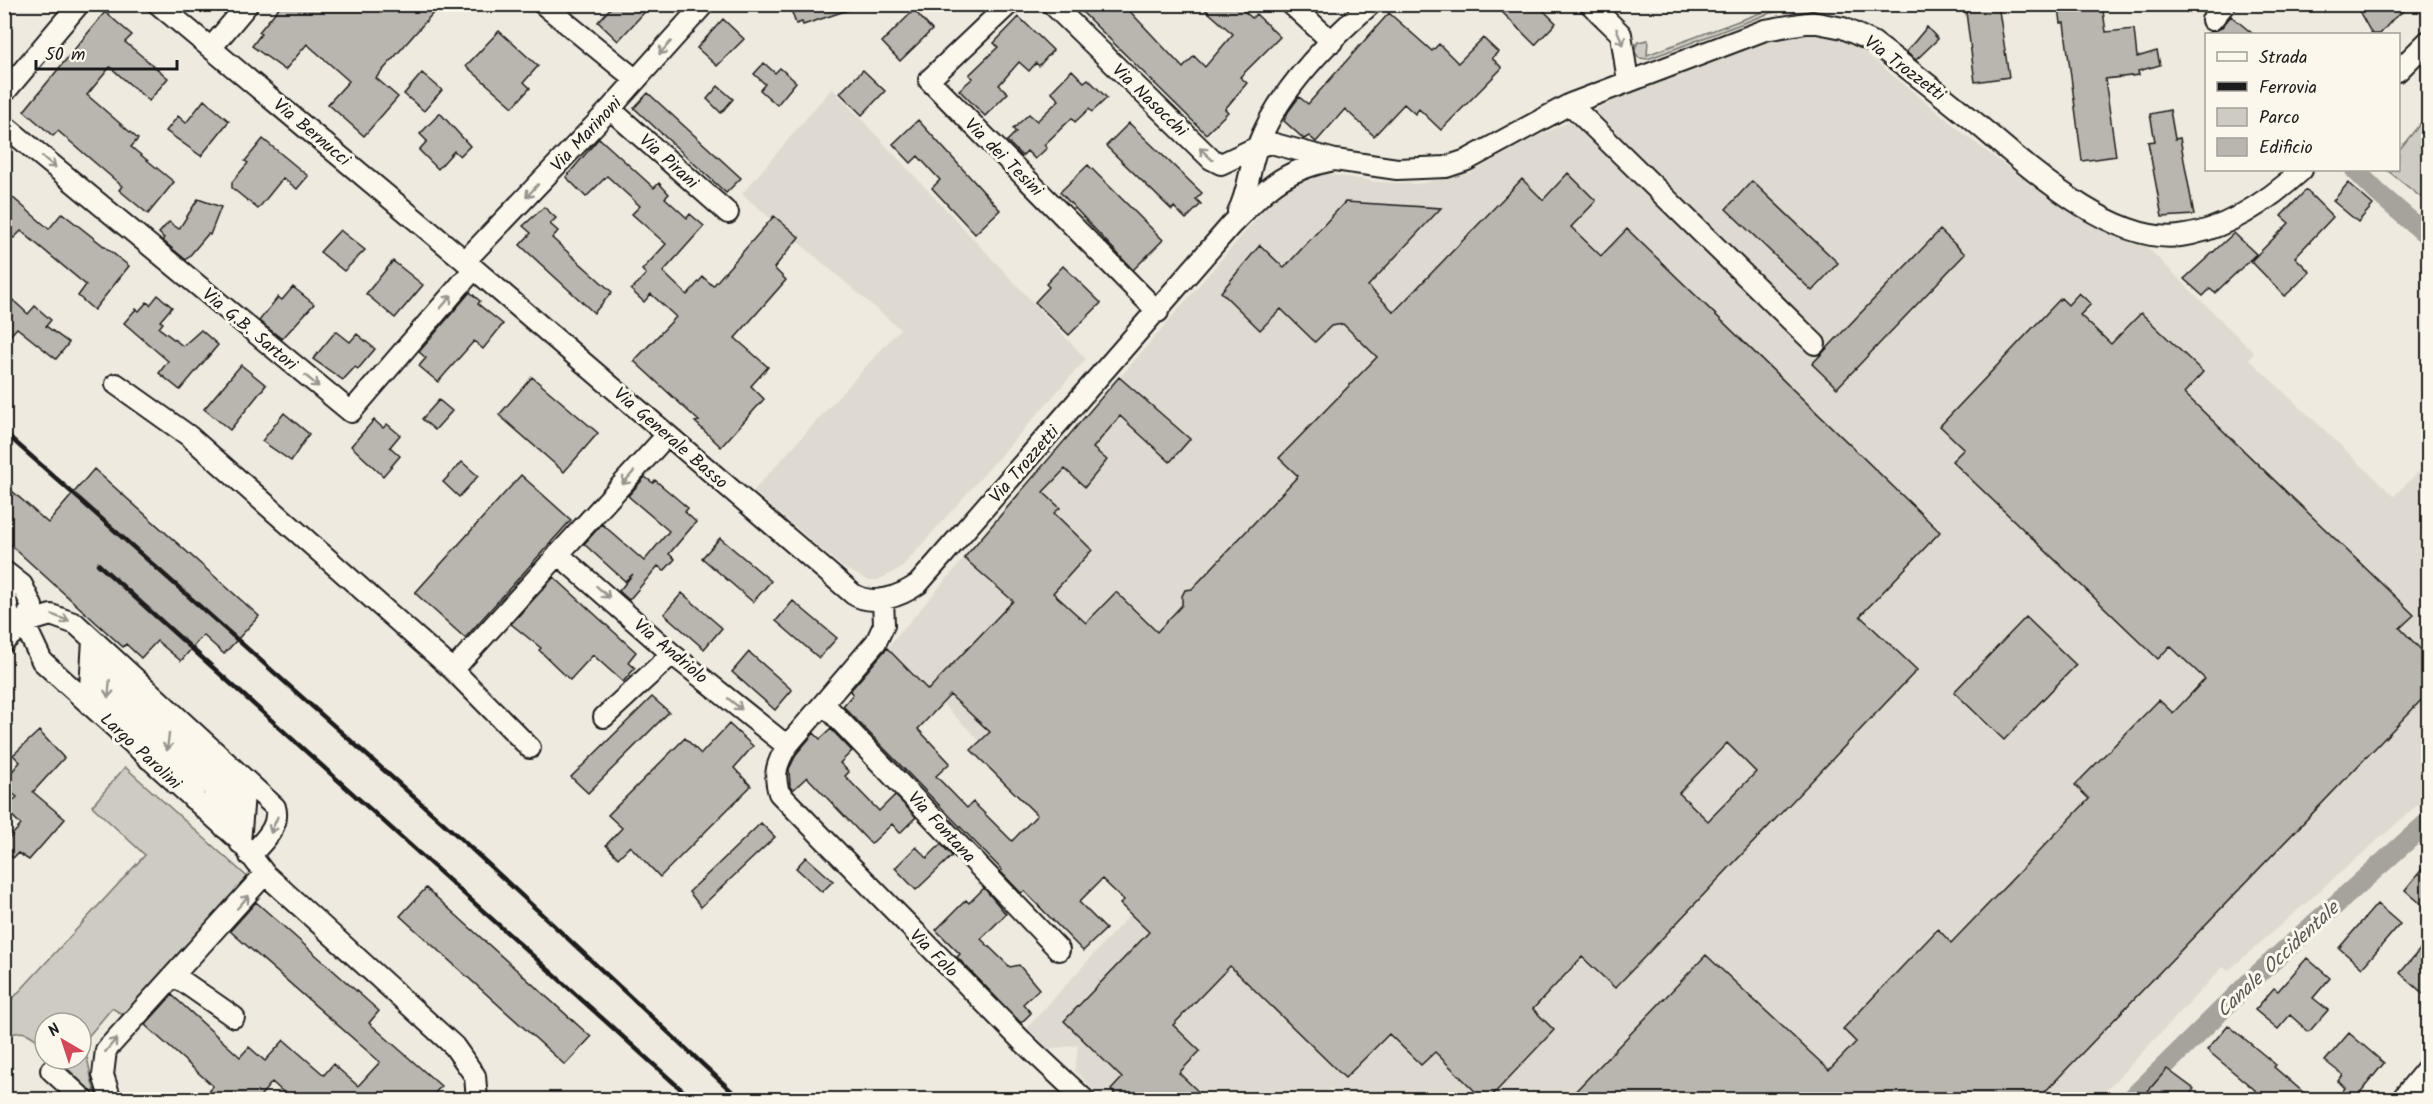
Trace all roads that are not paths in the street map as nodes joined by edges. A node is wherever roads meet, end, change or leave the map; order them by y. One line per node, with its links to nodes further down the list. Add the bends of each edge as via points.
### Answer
1 (79, 4): 20 (street)
2 (158, 4): 16 (street, Via Bernucci)
3 (248, 4): 16 (street)
4 (543, 4): 18 (street)
5 (704, 4): 18 (street, Via Marinoni, one-way to 18)
6 (1009, 4): 30 (street, Via dei Tesini, via 929,80)
7 (1052, 4): 24 (street, Via Nasocchi, one-way to 7, via 1227,163 1211,159)
8 (1291, 4): 15 (street)
9 (1371, 4): 15 (street)
10 (1590, 4): 19 (street, one-way to 19, via 1621,34)
11 (2225, 4): 13 (street)
12 (1811, 13): 19 (street, Via Trozzetti); 26 (street, Via Trozzetti, via 1873,42 2054,187 2112,222 2143,233 2178,237 2234,220)
13 (2212, 20)
14 (2428, 41): 17 (street)
15 (1332, 42): 24 (street, via 1278,104)
16 (211, 48): 29 (street, Via Bernucci)
17 (2400, 69)
18 (636, 80): 22 (street, Via Marinoni)
19 (1628, 82): 21 (street, Via Trozzetti)
20 (4, 93)
21 (1570, 104): 25 (street, Via Trozzetti, via 1467,160 1446,167 1397,169); 31 (street)
22 (610, 109): 27 (street, Via Pirani); 29 (street, Via Marinoni, one-way to 29)
23 (4, 125): 29 (street, Via G.B. Sartori, one-way to 29, via 351,412)
24 (1257, 147): 25 (street, Via Trozzetti, via 1271,143); 28 (street, via 1245,200)
25 (1335, 160): 28 (street, Via Trozzetti, via 1288,173)
26 (2301, 171)
27 (728, 213)
28 (1232, 225): 30 (street, Via Trozzetti)
29 (469, 265): 33 (street, Via Generale Basso)
30 (1158, 312): 37 (street, Via Trozzetti, via 918,584)
31 (1815, 344)
32 (116, 384): 42 (street, via 189,436)
33 (667, 435): 34 (street, one-way to 34); 37 (street, Via Generale Basso, via 853,594 867,600)
34 (558, 554): 40 (street, Via Andriolo, one-way to 40); 42 (street)
35 (4, 571): 38 (street, via 28,594 32,606)
36 (4, 587): 38 (street, Largo Parolini)
37 (884, 599): 46 (street, via 882,633)
38 (14, 634): 39 (street, one-way to 39, via 51,615 76,624); 45 (street, Largo Parolini)
39 (93, 640): 41 (street); 45 (street)
40 (672, 654): 48 (street); 52 (street, Via Andriolo, one-way to 52)
41 (112, 658): 43 (street); 49 (street, one-way to 49)
42 (453, 670): 53 (street)
43 (134, 679): 44 (street); 49 (street); 55 (street)
44 (156, 699): 47 (street); 55 (street)
45 (89, 704): 49 (street, Largo Parolini)
46 (824, 704): 52 (street); 62 (street, Via Fontana)
47 (171, 712): 50 (street); 55 (street, one-way to 55)
48 (604, 717)
49 (113, 726): 55 (street, Largo Parolini)
50 (186, 726): 51 (street); 55 (street)
51 (201, 739): 54 (street); 58 (street)
52 (787, 746): 70 (street, Via Folo, via 775,770 779,793 786,803)
53 (530, 748)
54 (216, 753): 56 (street); 59 (street)
55 (156, 765): 58 (street, Largo Parolini)
56 (230, 767): 57 (street); 59 (street)
57 (245, 781): 60 (street); 60 (street, one-way to 60, via 275,807 278,815 273,830)
58 (193, 799): 59 (street, Largo Parolini)
59 (219, 822): 60 (street, Largo Parolini)
60 (245, 850): 61 (street, Largo Parolini)
61 (265, 874): 63 (street, one-way to 61); 69 (street, Largo Parolini, via 437,1030 467,1062 475,1076)
62 (1059, 950)
63 (175, 976): 64 (street); 68 (street, one-way to 63, via 103,1075 106,1050)
64 (234, 1017)
65 (2428, 1067): 71 (street)
66 (52, 1071): 67 (street)
67 (84, 1100)
68 (111, 1100)
69 (477, 1100)
70 (1085, 1100)
71 (2401, 1100)

